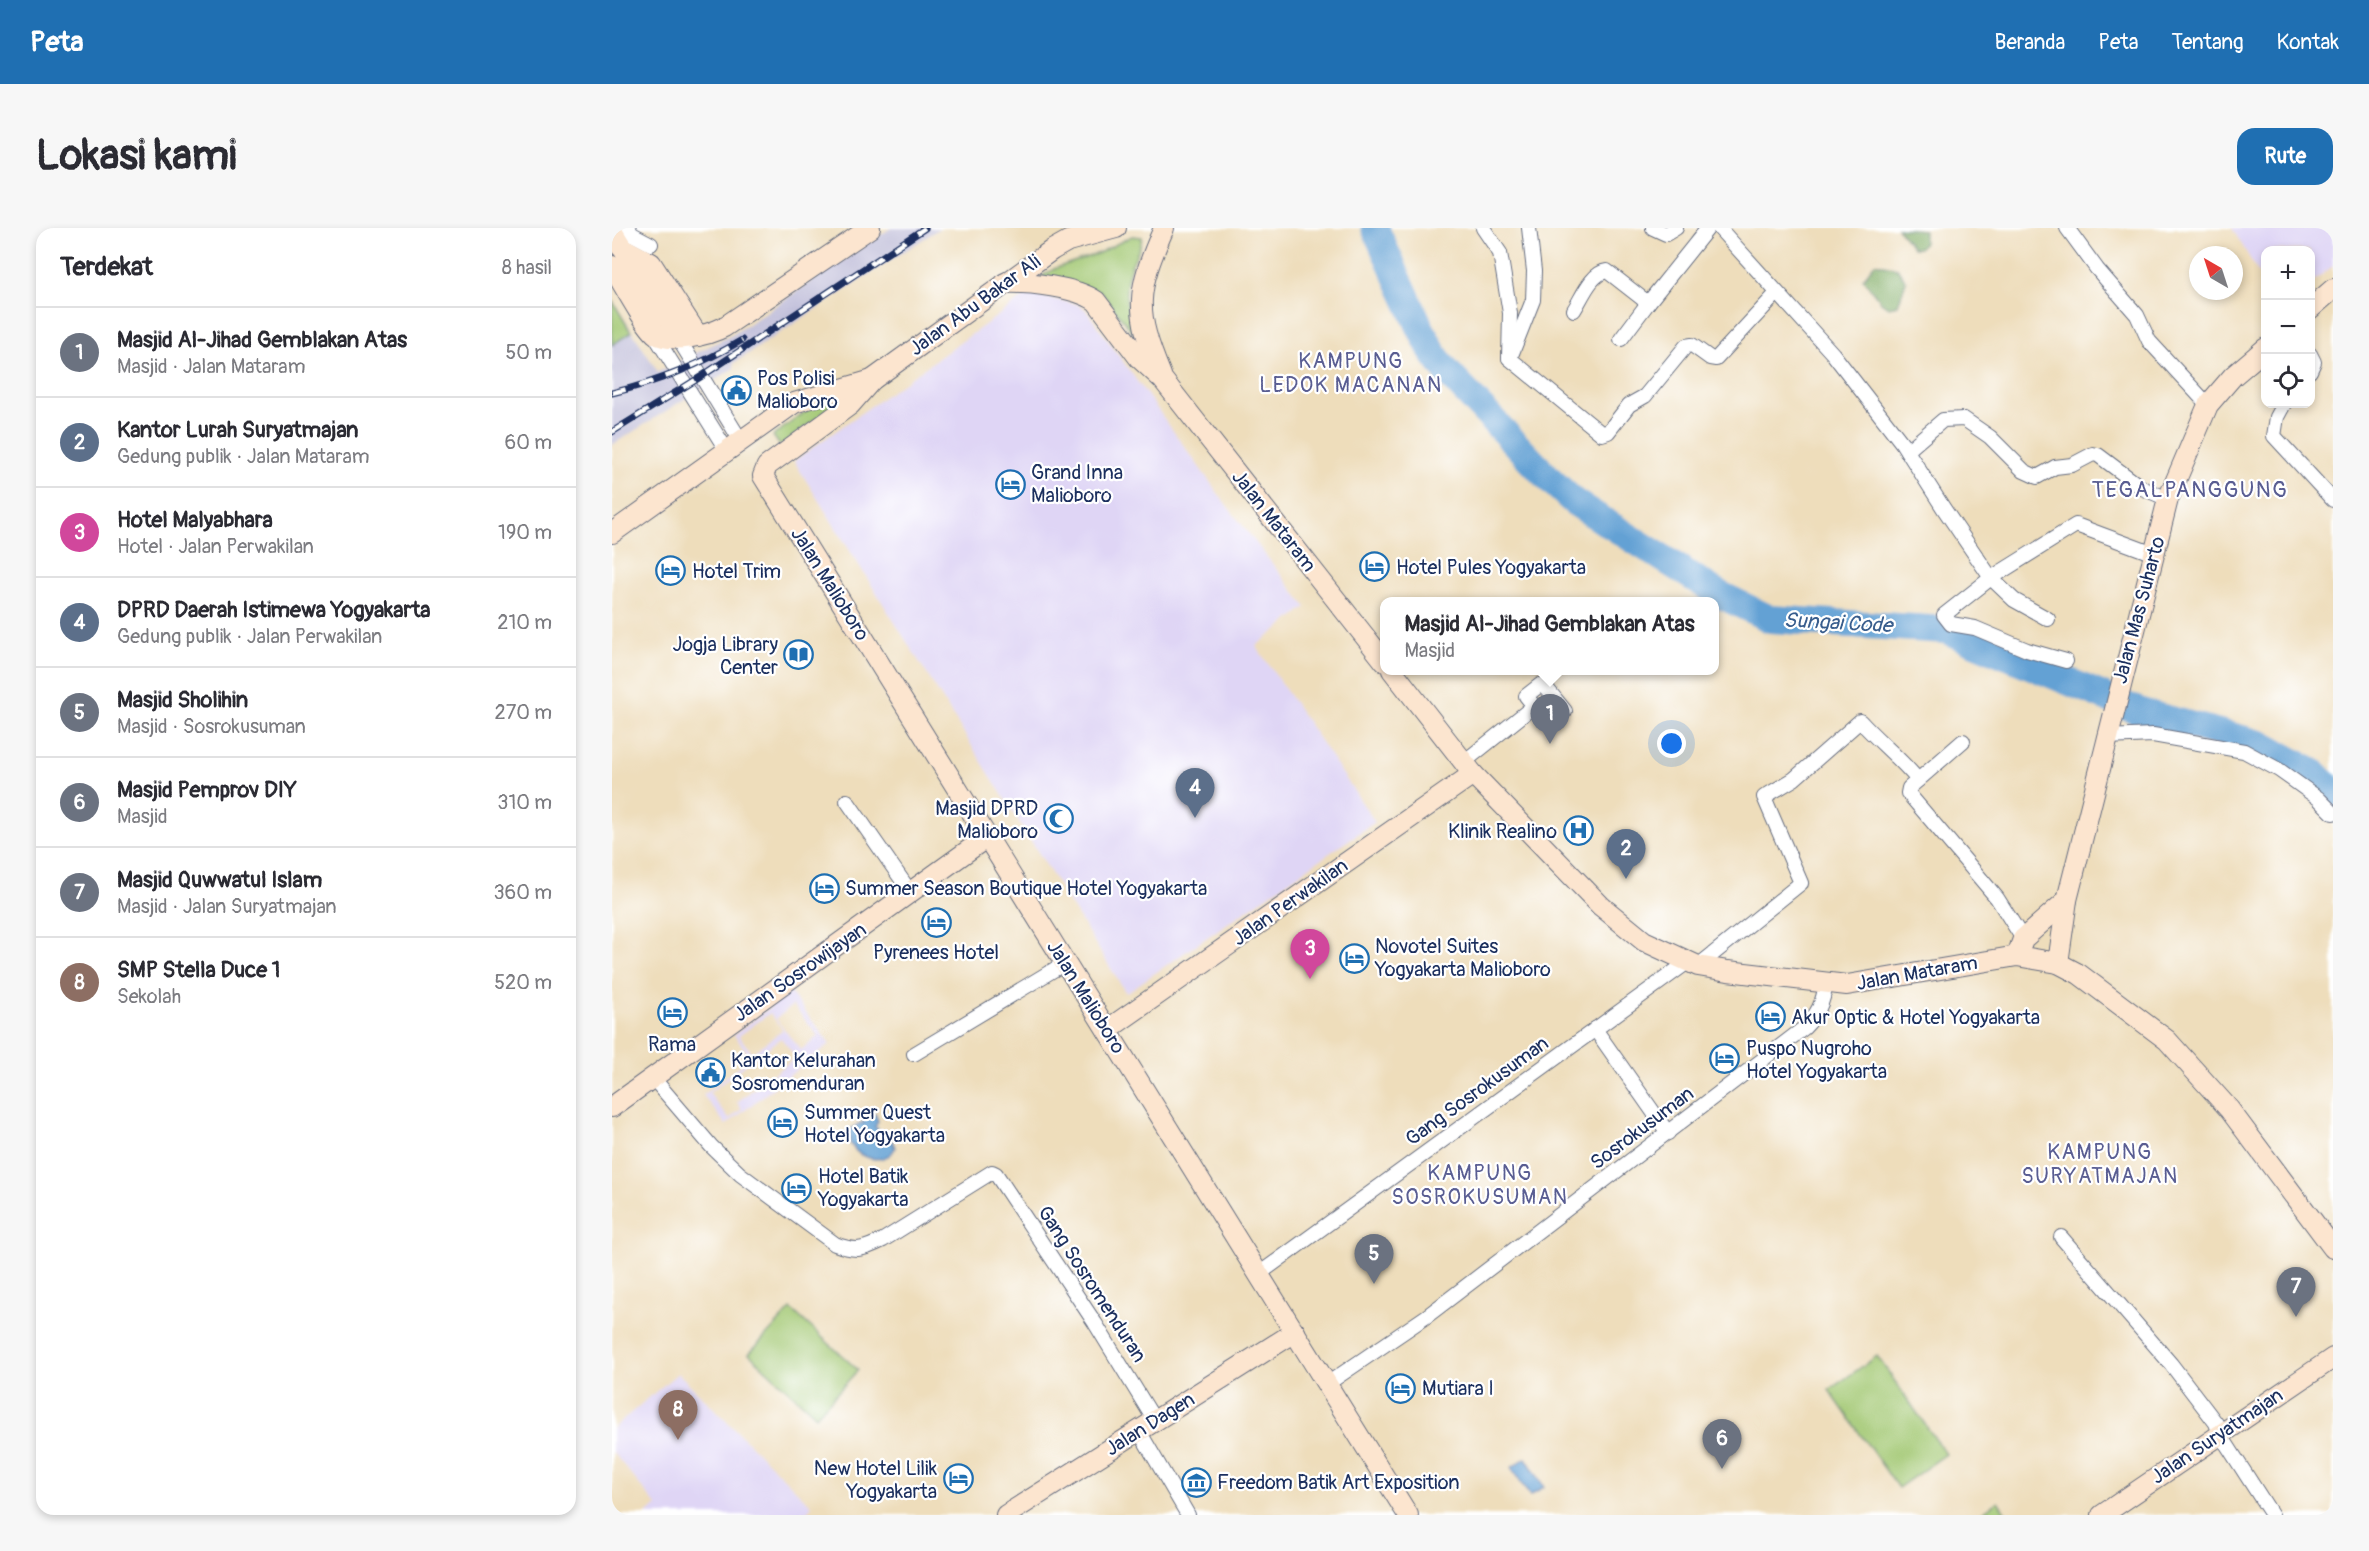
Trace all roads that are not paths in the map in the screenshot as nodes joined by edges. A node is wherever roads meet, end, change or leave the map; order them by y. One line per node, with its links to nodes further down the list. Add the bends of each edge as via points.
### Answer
1 (870, 228): 21 (main road, via 724,327)
2 (1116, 228): 14 (main road, Jalan Abu Bakar Ali, via 1060,245)
3 (1164, 228): 27 (main road, Jalan Mataram, via 1146,270 1142,296 1146,338)
4 (1483, 228): 25 (street, via 1500,253 1510,313)
5 (1529, 228): 25 (street, via 1533,300)
6 (1653, 228): 7 (street, via 1666,234)
7 (1676, 228)
8 (1708, 228): 17 (street)
9 (1719, 228): 16 (street)
10 (2067, 228): 28 (street, via 2137,315 2149,341)
11 (620, 235): 12 (street, via 632,234); 21 (main road, via 651,263); 22 (main road)
12 (651, 244)
13 (612, 266): 20 (main road)
14 (1005, 284): 26 (main road, Jalan Abu Bakar Ali); 27 (main road, Jalan Mataram, via 1030,282 1090,297 1139,358)
15 (2333, 289): 18 (main road)
16 (1777, 292): 25 (street, via 1716,359 1692,345 1686,346 1645,396 1629,405 1608,432 1602,434); 31 (street, via 1833,354)
17 (1648, 303): 19 (street, via 1607,271 1593,281); 23 (street)
18 (2315, 305)
19 (1574, 310)
20 (651, 329): 22 (main road, via 660,336); 30 (street)
21 (698, 336): 22 (main road)
22 (678, 338): 30 (street)
23 (1621, 339)
24 (2261, 352): 28 (main road, Jalan Mas Suharto)
25 (1509, 358)
26 (872, 380): 30 (main road, Jalan Abu Bakar Ali, via 794,403); 32 (main road, Jalan Abu Bakar Ali, via 850,405 767,466)
27 (1163, 380): 39 (main road, Jalan Mataram)
28 (2208, 405): 33 (main road, Jalan Mas Suharto)
29 (2282, 408): 34 (street, via 2274,436)
30 (734, 446): 35 (main road, Jalan Abu Bakar Ali)
31 (1906, 451): 33 (street, via 1944,420 1964,419 1990,437 2024,471 2037,477 2055,466 2072,465 2093,454 2142,488); 37 (street)
32 (764, 479): 49 (main road, Jalan Malioboro)
33 (2168, 499): 36 (main road, Jalan Mas Suharto)
34 (2333, 500)
35 (612, 533)
36 (2154, 554): 37 (street, via 2076,525); 43 (main road, Jalan Mas Suharto)
37 (1991, 578): 38 (street, via 2014,600); 40 (street, via 1944,615 1951,624 1975,628 2026,650)
38 (2048, 619)
39 (1380, 656)
40 (2066, 661)
41 (1396, 675): 45 (main road, Jalan Mataram)
42 (1565, 711): 45 (street, via 1544,685 1539,685 1526,696 1534,706)
43 (2108, 733): 48 (street, via 2153,735 2244,751 2279,770); 51 (main road, Jalan Mas Suharto)
44 (1963, 741): 46 (street)
45 (1468, 768): 54 (main road, Jalan Mataram, via 1601,906 1644,941); 58 (main road, Jalan Perwakilan)
46 (1918, 780): 52 (street, via 1908,793 1997,898); 54 (street, Gang Sosrokusuman, via 1860,721 1794,779 1764,797 1801,883)
47 (847, 801): 50 (street)
48 (2333, 813)
49 (987, 837): 50 (main road, Jalan Sosrowijayan); 53 (main road, Jalan Malioboro)
50 (911, 893): 60 (main road, Jalan Sosrowijayan)
51 (2067, 900): 52 (main road); 55 (main road, Jalan Mas Suharto)
52 (2020, 948): 55 (main road, Jalan Mataram); 56 (main road, Jalan Mataram, via 1847,985)
53 (1065, 963): 58 (main road, Jalan Malioboro); 59 (street)
54 (1694, 963): 56 (main road, Jalan Mataram); 57 (street, Gang Sosrokusuman)
55 (2058, 963): 64 (main road, Jalan Mataram, via 2079,974 2167,1040 2229,1109)
56 (1826, 983): 62 (street, Sosrokusuman, via 1819,1012 1804,1028)
57 (1595, 1029): 62 (street); 65 (street, Gang Sosrokusuman)
58 (1107, 1030): 65 (main road, Jalan Malioboro)
59 (914, 1054)
60 (653, 1078): 61 (main road, Jalan Sosrowijayan); 69 (street, Gang Sosromenduran, via 740,1174 835,1244 849,1249 864,1249 883,1240 992,1172 1033,1228)
61 (612, 1107)
62 (1668, 1133): 68 (street, Sosrokusuman, via 1427,1316)
63 (2061, 1237): 70 (street, via 2171,1364)
64 (2333, 1248)
65 (1259, 1274): 66 (main road, Jalan Malioboro)
66 (1295, 1332): 68 (main road, Jalan Malioboro); 69 (main road, Jalan Dagen)
67 (2333, 1358): 70 (main road, Jalan Suryatmajan)
68 (1335, 1378): 73 (main road, Jalan Malioboro)
69 (1147, 1426): 71 (main road, Jalan Dagen); 72 (street, Gang Sosromenduran)
70 (2218, 1429): 74 (main road, Jalan Suryatmajan); 75 (street)
71 (1006, 1515)
72 (1188, 1515)
73 (1408, 1515)
74 (2103, 1515)
75 (2272, 1515)

